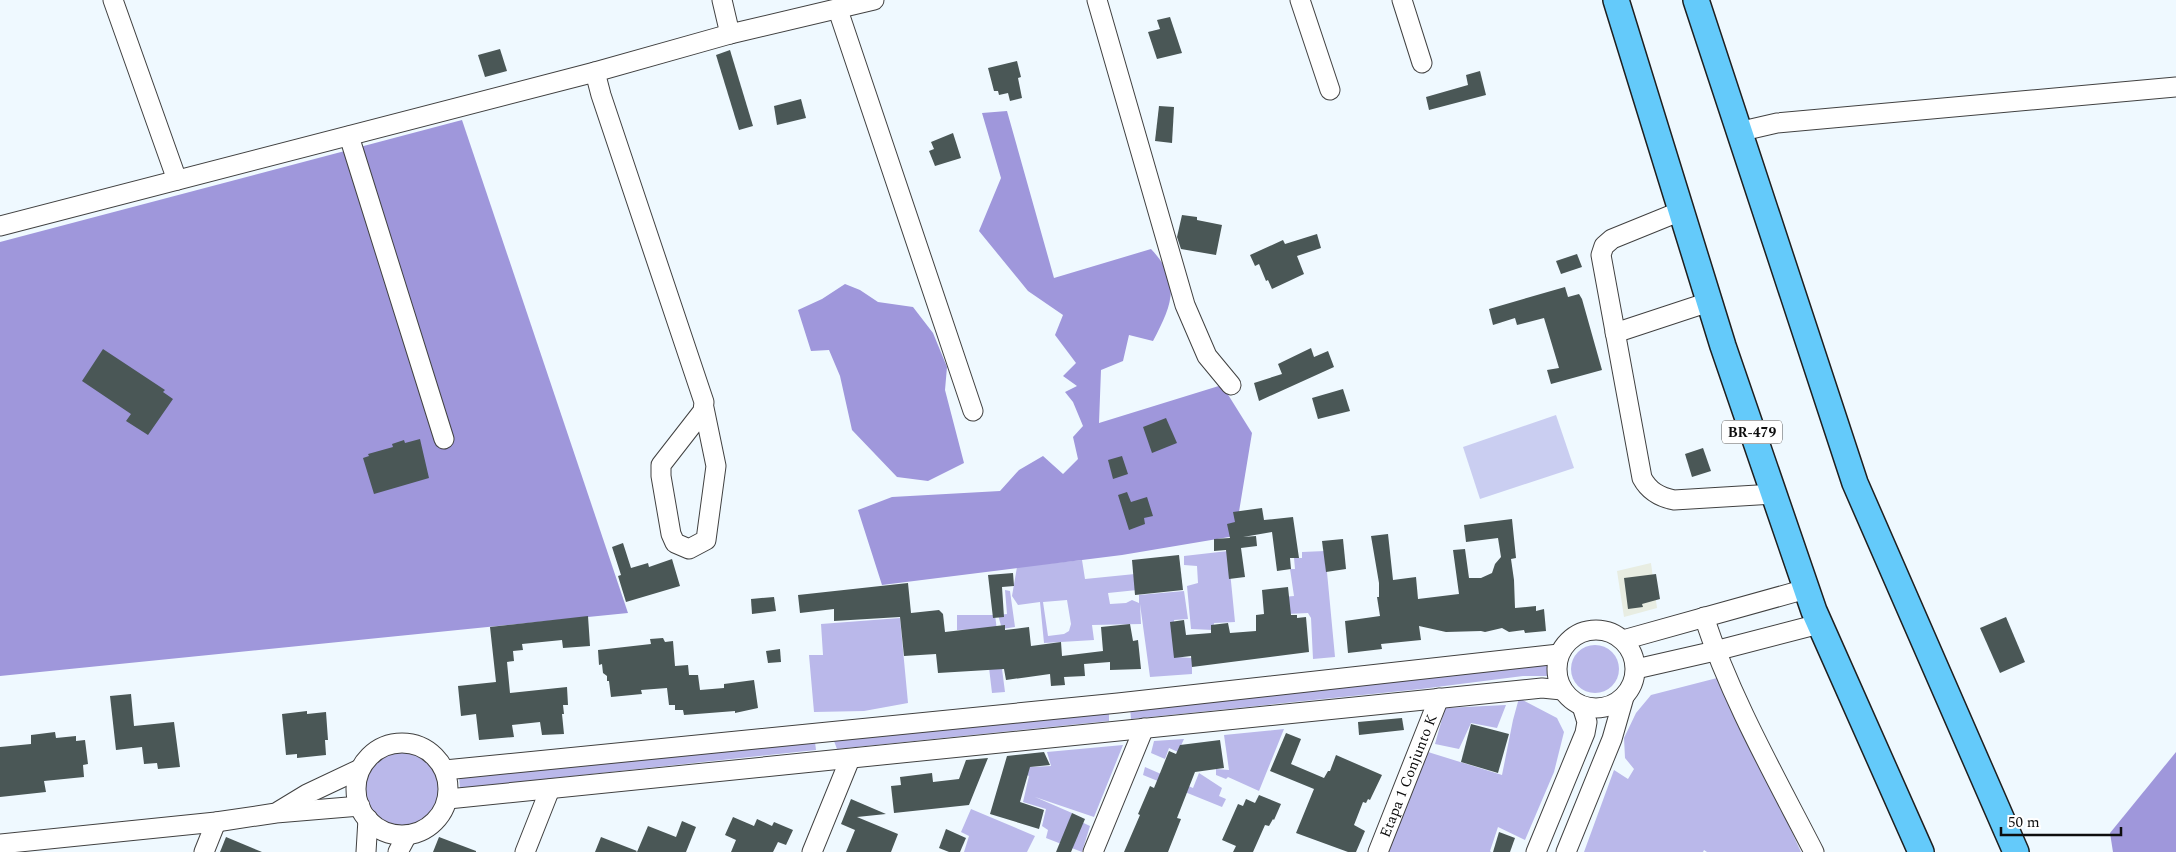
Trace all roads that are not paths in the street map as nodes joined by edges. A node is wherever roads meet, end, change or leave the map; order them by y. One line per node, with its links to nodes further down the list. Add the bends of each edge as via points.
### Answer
1 (113, 0): 17 (street)
2 (722, 0): 10 (street)
3 (874, 0): 9 (street)
4 (1097, 0): 22 (street, via 1185,305 1206,356)
5 (1300, 0): 14 (street)
6 (1402, 0): 11 (street)
7 (1616, 0): 18 (main road, BR-479)
8 (1696, 0): 15 (main road)
9 (838, 10): 10 (street); 24 (street)
10 (730, 34): 12 (street)
11 (1422, 63)
12 (595, 72): 16 (street); 23 (street)
13 (2176, 86): 15 (street, via 1777,123)
14 (1330, 90)
15 (1738, 132): 64 (main road, via 1855,483)
16 (349, 136): 17 (street); 25 (street)
17 (177, 180): 19 (street)
18 (1681, 211): 20 (main road, BR-479); 21 (street, via 1612,239 1604,246 1601,255)
19 (0, 226)
20 (1710, 302): 21 (street); 26 (main road, BR-479)
21 (1615, 333): 26 (street, via 1646,486 1663,498 1674,500)
22 (1231, 385)
23 (704, 408): 23 (street, via 666,457 660,470 671,534 675,543 689,549 706,540 716,466)
24 (973, 411)
25 (444, 439)
26 (1774, 494): 27 (main road, BR-479)
27 (1806, 588): 28 (street); 29 (main road, BR-479)
28 (1704, 617): 30 (street); 31 (street)
29 (1819, 624): 31 (street); 63 (main road, BR-479)
30 (1623, 640): 32 (street, via 1609,632 1594,629 1580,632 1567,641); 33 (street, via 1632,653)
31 (1715, 651): 33 (street); 62 (street)
32 (1559, 654): 34 (street, via 1557,679); 37 (street)
33 (1636, 669): 35 (street, via 1633,684)
34 (1562, 690): 36 (street, via 1542,688); 38 (street)
35 (1624, 697): 38 (street, via 1597,709); 61 (street, via 1612,739)
36 (1439, 698): 39 (street); 59 (street, Etapa 1 Conjunto K)
37 (1118, 703): 40 (street); 41 (street)
38 (1582, 706): 60 (street, via 1587,722 1584,733)
39 (1144, 728): 40 (street); 58 (street)
40 (1120, 729): 42 (street)
41 (823, 732): 43 (street); 45 (street)
42 (850, 759): 43 (street); 57 (street)
43 (827, 762): 46 (street)
44 (360, 769): 45 (street, via 381,747 410,743 437,757); 48 (street); 49 (street, via 356,787)
45 (445, 770): 47 (street, via 449,784)
46 (550, 789): 47 (street); 56 (street)
47 (448, 799): 51 (street, via 434,824)
48 (276, 813): 49 (street); 50 (street)
49 (364, 813): 51 (street, via 379,829); 54 (street)
50 (216, 822): 52 (street); 53 (street)
51 (407, 835): 55 (street)
52 (0, 844)
53 (204, 852)
54 (366, 852)
55 (398, 852)
56 (525, 852)
57 (812, 852)
58 (1093, 852)
59 (1378, 852)
60 (1536, 852)
61 (1566, 852)
62 (1814, 852)
63 (1921, 852)
64 (2016, 852)

